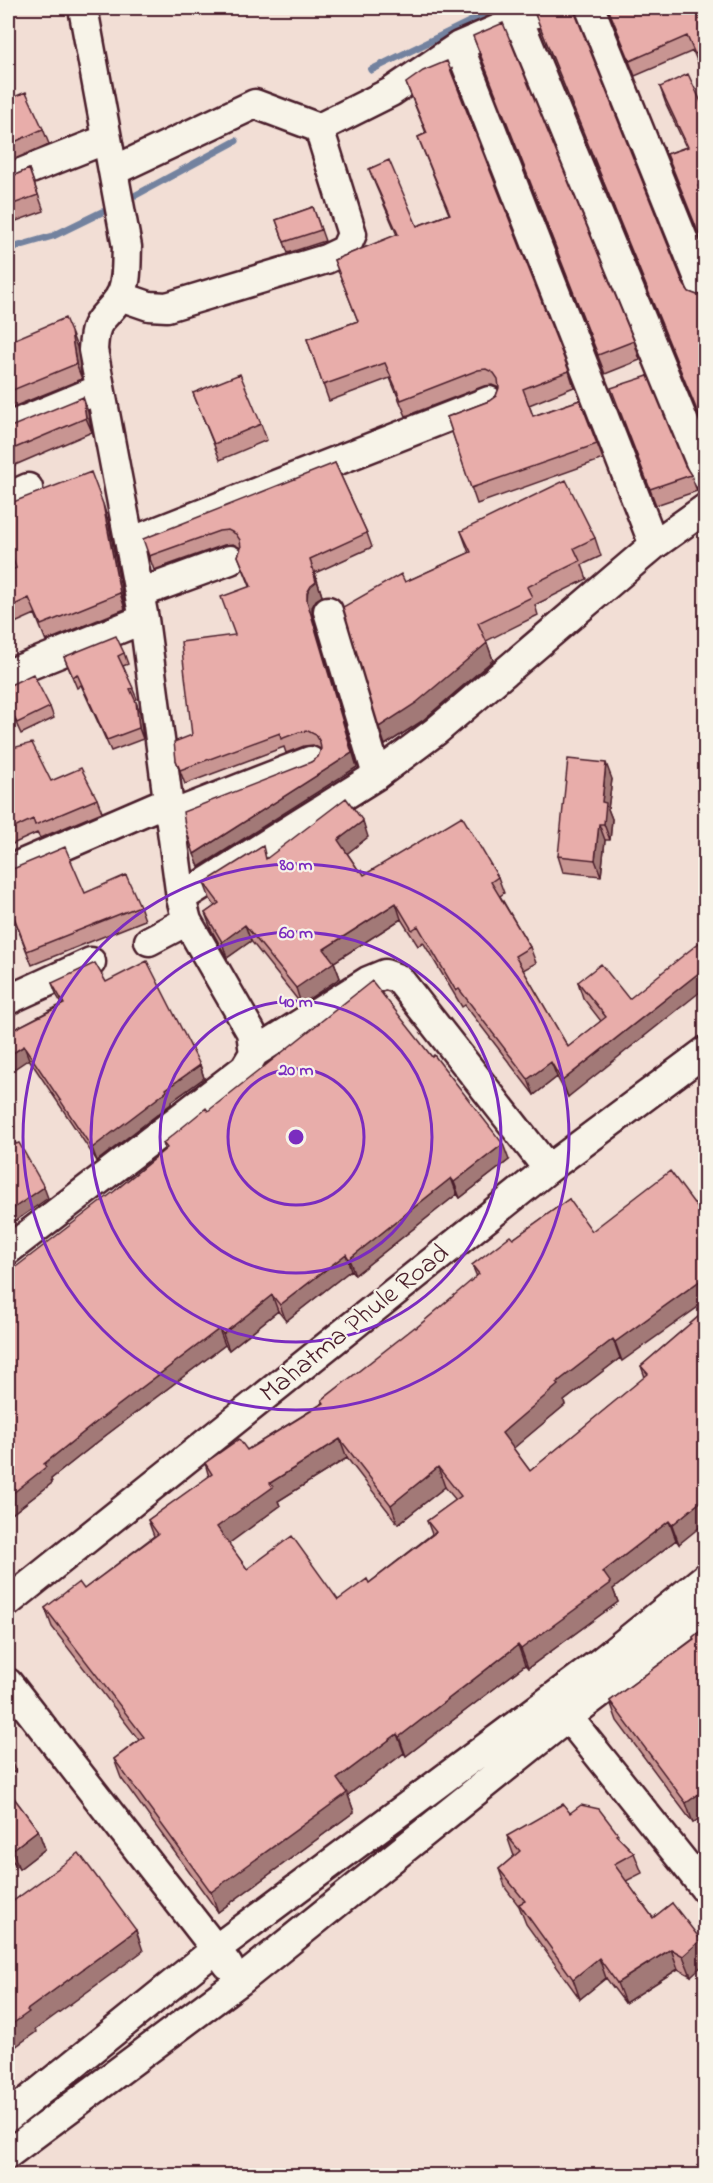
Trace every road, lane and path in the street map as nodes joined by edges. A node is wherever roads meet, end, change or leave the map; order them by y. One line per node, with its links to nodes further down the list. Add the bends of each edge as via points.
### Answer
1 (83, 8): 7 (street)
2 (548, 8): 4 (street)
3 (590, 8): 11 (street)
4 (519, 21): 5 (street); 15 (street)
5 (459, 46): 6 (street, via 391,92); 18 (street)
6 (319, 128): 8 (street, via 255,104); 10 (street, via 352,234 345,250 167,307 149,306)
7 (107, 139): 8 (street); 9 (street)
8 (113, 171): 10 (street, via 127,247)
9 (8, 178)
10 (120, 296): 12 (street, via 94,328 93,350)
11 (705, 296)
12 (100, 389): 14 (street); 17 (street)
13 (489, 400): 17 (street)
14 (8, 427)
15 (705, 476)
16 (705, 508): 18 (street)
17 (130, 542): 20 (street)
18 (654, 545): 24 (street, via 436,731)
19 (230, 560): 20 (street)
20 (142, 606): 22 (street); 25 (street)
21 (328, 611): 24 (street)
22 (8, 674)
23 (310, 761): 25 (street)
24 (377, 775): 27 (street)
25 (168, 808): 26 (street); 27 (street)
26 (8, 870)
27 (184, 910): 28 (street); 32 (street, via 251,1032)
28 (149, 941)
29 (91, 962): 30 (street)
30 (8, 1000)
31 (705, 1051): 33 (street, Mahatma Phule Road)
32 (254, 1053): 33 (street, via 368,981 385,974 399,979); 34 (street, via 246,1068)
33 (548, 1169): 36 (street, Mahatma Phule Road)
34 (8, 1250)
35 (705, 1577): 41 (street, via 602,1661)
36 (8, 1602)
37 (705, 1612): 39 (street)
38 (8, 1683): 41 (street)
39 (568, 1717): 40 (street); 42 (street)
40 (705, 1890)
41 (216, 1949): 42 (street); 43 (street)
42 (240, 1980): 44 (street)
43 (8, 2118)
44 (8, 2154)

